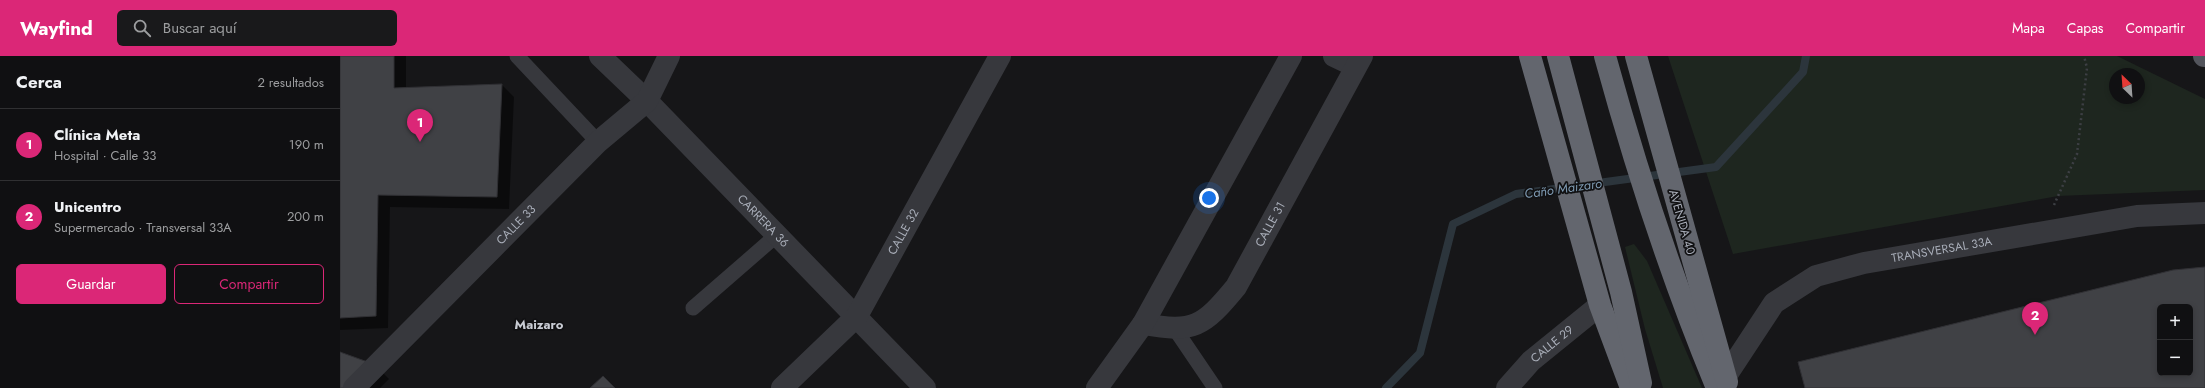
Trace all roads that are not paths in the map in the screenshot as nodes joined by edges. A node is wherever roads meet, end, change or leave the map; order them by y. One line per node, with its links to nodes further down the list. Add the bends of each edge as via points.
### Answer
1 (517, 56): 13 (lane)
2 (600, 56): 12 (street, CARRERA 36)
3 (669, 56): 12 (street, CALLE 33)
4 (1000, 56): 18 (street, CALLE 32)
5 (1291, 56): 19 (street)
6 (1334, 56): 11 (street)
7 (1530, 56): 16 (highway)
8 (1558, 56): 29 (highway, via 1621,292)
9 (1605, 56): 21 (highway, AVENIDA 40, via 1646,195 1685,311)
10 (1636, 56): 21 (highway, AVENIDA 40)
11 (1359, 61): 20 (street, CALLE 31, via 1236,288 1202,321 1193,326)
12 (647, 101): 13 (street, CALLE 33); 15 (street, CARRERA 36)
13 (598, 142): 22 (street, CALLE 33)
14 (2205, 213): 21 (street, TRANSVERSAL 33A, via 2137,216 1864,263 1816,276 1774,303)
15 (778, 235): 17 (lane); 18 (street, CARRERA 36)
16 (1600, 305): 27 (street, CALLE 29, via 1531,361); 28 (highway)
17 (693, 308)
18 (857, 316): 23 (street, CALLE 32); 24 (street, CARRERA 36)
19 (1143, 324): 20 (street, CALLE 31); 25 (street)
20 (1175, 329): 26 (lane)
21 (1724, 384)
22 (354, 388)
23 (782, 388)
24 (925, 388)
25 (1096, 388)
26 (1215, 388)
27 (1507, 388)
28 (1631, 388)
29 (1643, 388)

